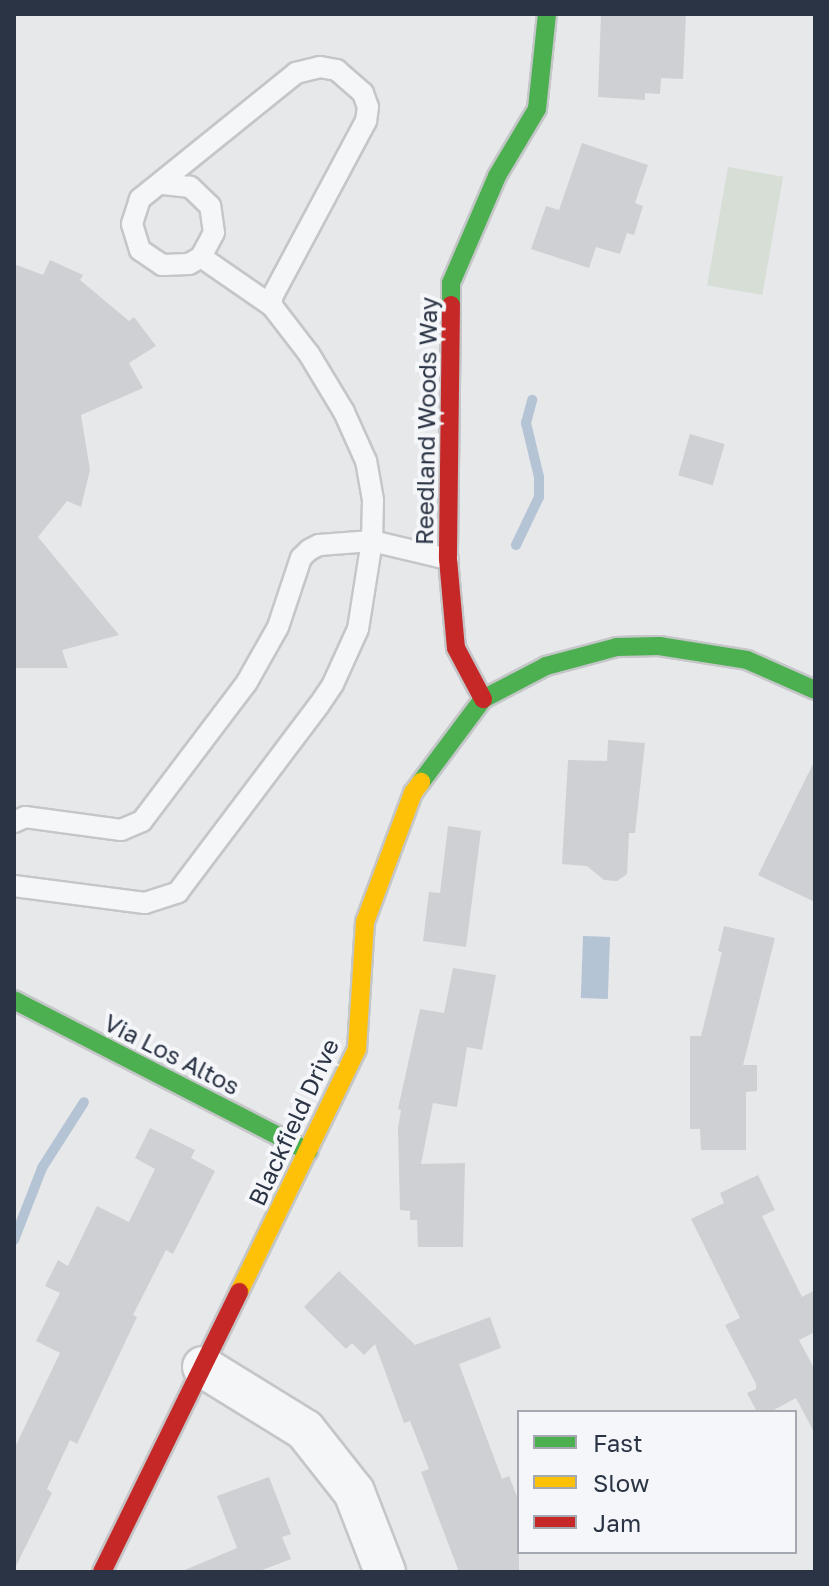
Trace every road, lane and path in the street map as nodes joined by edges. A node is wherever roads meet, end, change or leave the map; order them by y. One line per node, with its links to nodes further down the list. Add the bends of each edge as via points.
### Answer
1 (547, 14): 6 (street, Reedland Woods Way, via 537,109 497,176 451,283)
2 (163, 184): 3 (lane, via 190,187 210,206 214,233); 3 (lane, via 140,199 134,211 134,238 140,250 162,265 189,264); 4 (lane, via 296,73 320,67 337,70 363,93 366,121 272,297)
3 (201, 257): 4 (lane)
4 (272, 306): 5 (lane, via 309,354 366,461 373,500)
5 (372, 541): 6 (lane); 9 (lane, via 319,545 301,558 278,627 253,673 142,821 121,830 25,817); 10 (lane, via 358,629 333,684 178,892 145,903)
6 (448, 559): 8 (street, Reedland Woods Way, via 456,648)
7 (815, 690): 8 (street, Blackfield Drive, via 747,660 659,646 617,647 546,666)
8 (483, 699): 12 (street, Blackfield Drive, via 413,793 365,922 357,1049)
9 (14, 822)
10 (14, 886)
11 (14, 1000): 12 (street, Via Los Altos)
12 (308, 1151): 13 (street, Blackfield Drive)
13 (203, 1367): 14 (street, Blackfield Drive); 15 (street, via 305,1430 354,1492)
14 (102, 1572)
15 (385, 1572)

